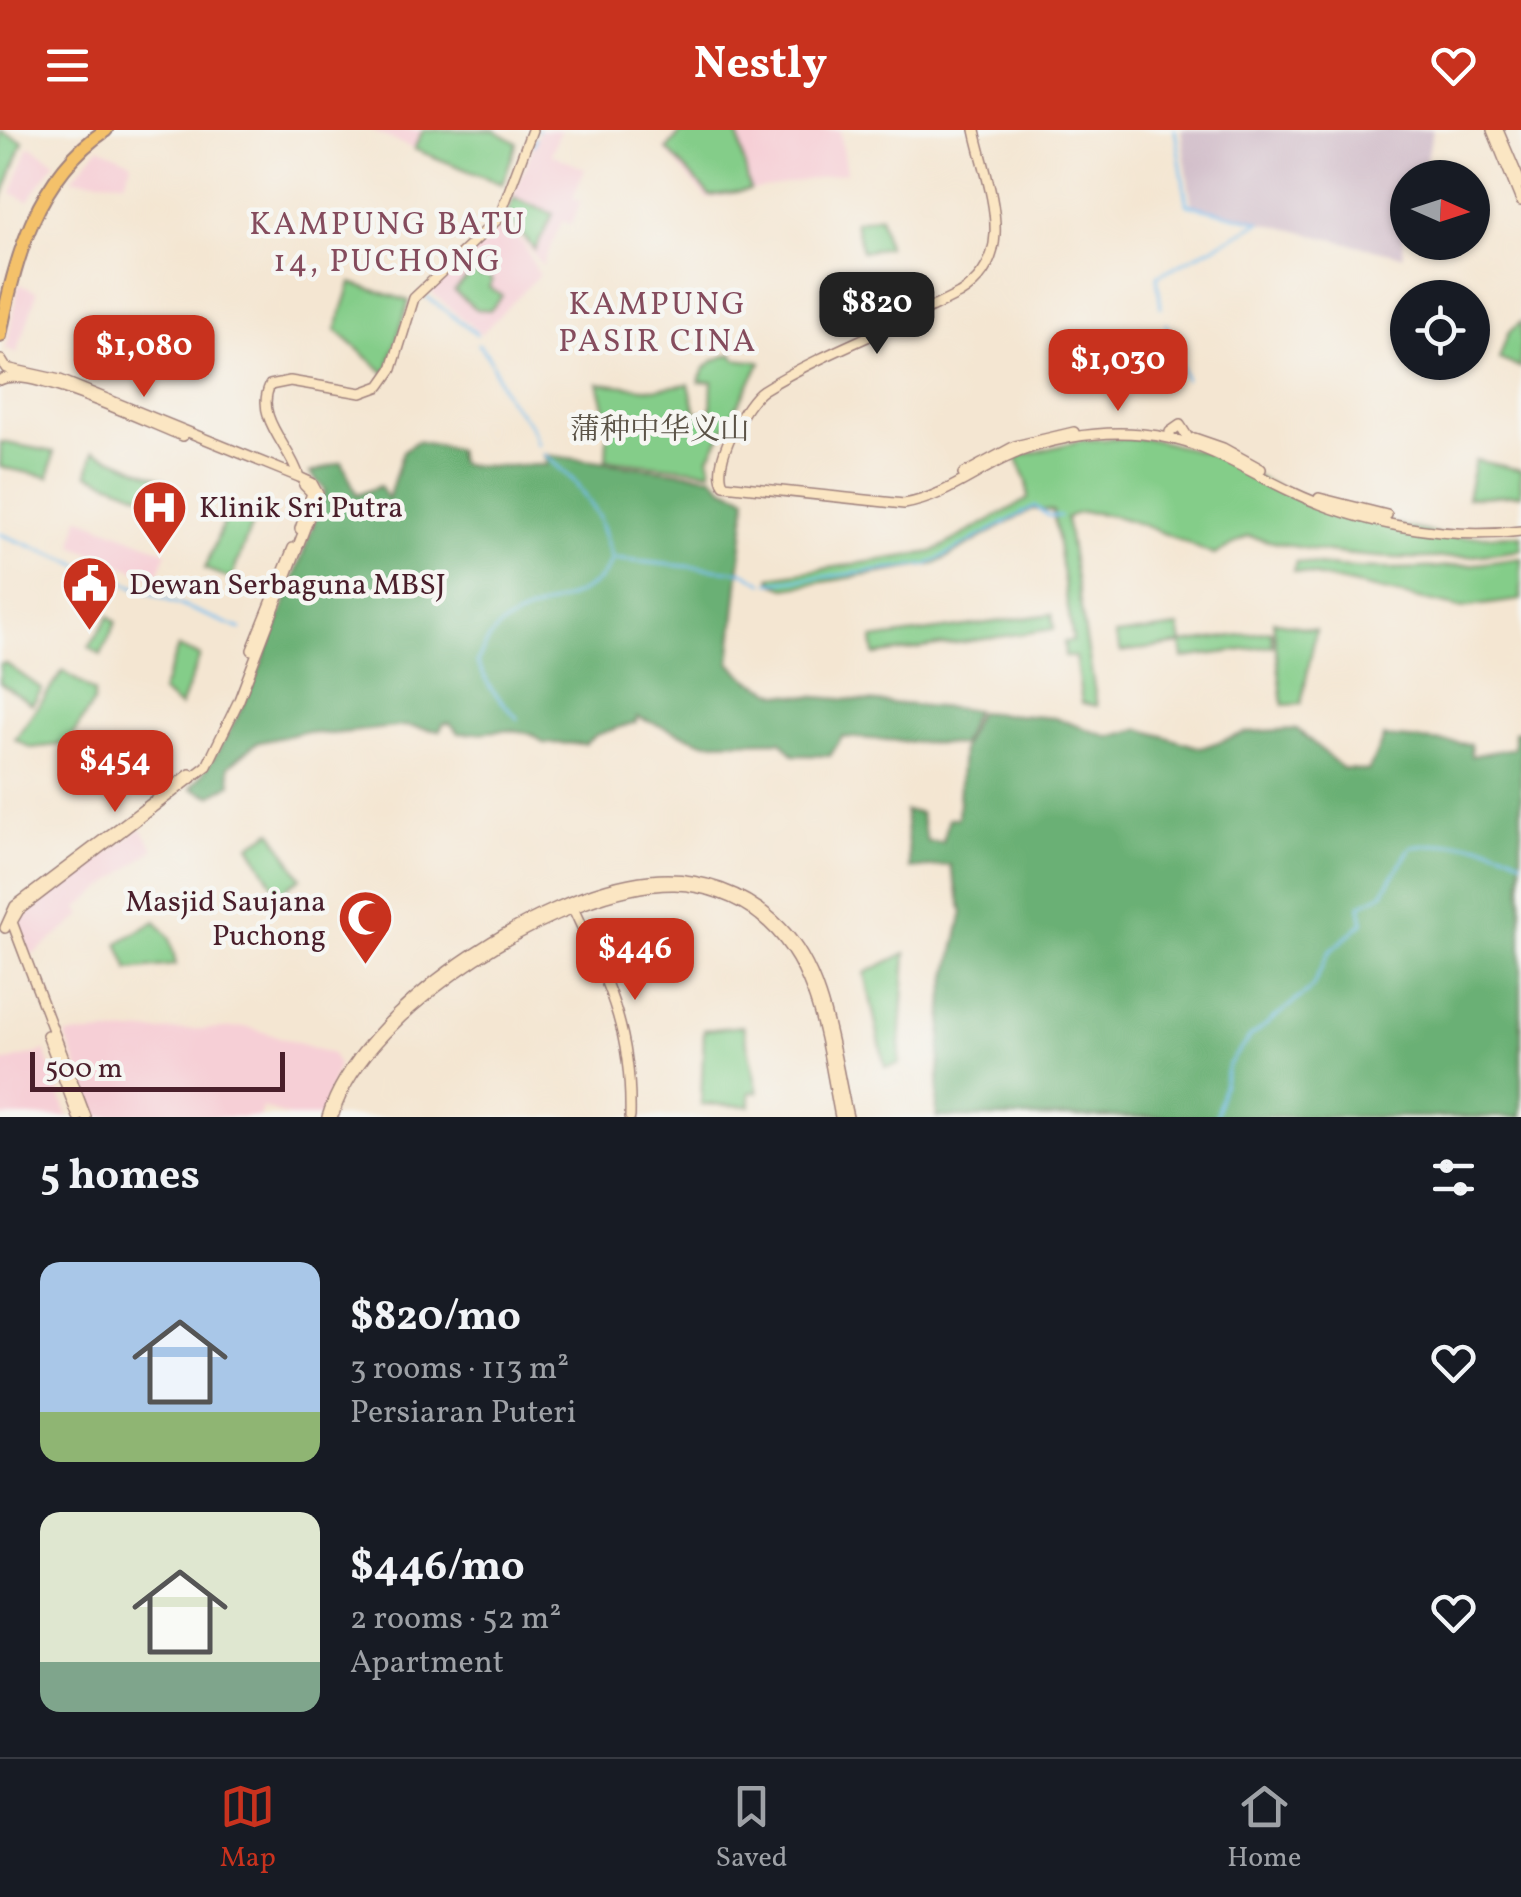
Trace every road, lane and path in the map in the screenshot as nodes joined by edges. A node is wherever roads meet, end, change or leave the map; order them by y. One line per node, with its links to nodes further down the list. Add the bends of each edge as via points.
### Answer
1 (109, 130): 5 (highway); 8 (highway, via 71,162)
2 (977, 130): 13 (street, via 1002,235 988,278 970,294 764,396 726,456 726,481 907,499 1042,437 1118,429); 15 (street, via 997,234 985,273 960,294 761,392 720,460 724,485)
3 (1495, 130): 6 (street); 7 (street)
4 (532, 131): 14 (street, via 517,138 523,153 499,218 409,306 380,386 361,392 290,381 270,385 268,412)
5 (96, 137): 9 (highway, via 36,199 14,244)
6 (1521, 184)
7 (1521, 200)
8 (39, 209): 10 (highway, via 15,263); 11 (street, via 19,266)
9 (0, 300)
10 (0, 336)
11 (0, 362): 14 (street)
12 (0, 380): 19 (street, via 10,376 59,387 297,482 312,494 203,762 8,914 7,934)
13 (1180, 437): 15 (street, via 1120,433 1046,443 928,499); 17 (street, via 1294,494 1355,515 1472,534); 17 (street, via 1222,448 1338,504 1351,496 1358,510 1463,528)
14 (299, 477): 20 (street, via 315,486 318,498 215,755 12,922)
15 (891, 505): 16 (street)
16 (862, 509)
17 (1521, 529)
18 (572, 908): 21 (street, via 482,945 432,983 357,1057 336,1090); 22 (street, via 625,1029); 23 (street, via 624,886 667,879 726,890 762,910 794,942 814,978)
19 (78, 1117)
20 (86, 1117)
21 (330, 1117)
22 (630, 1117)
23 (844, 1117)

